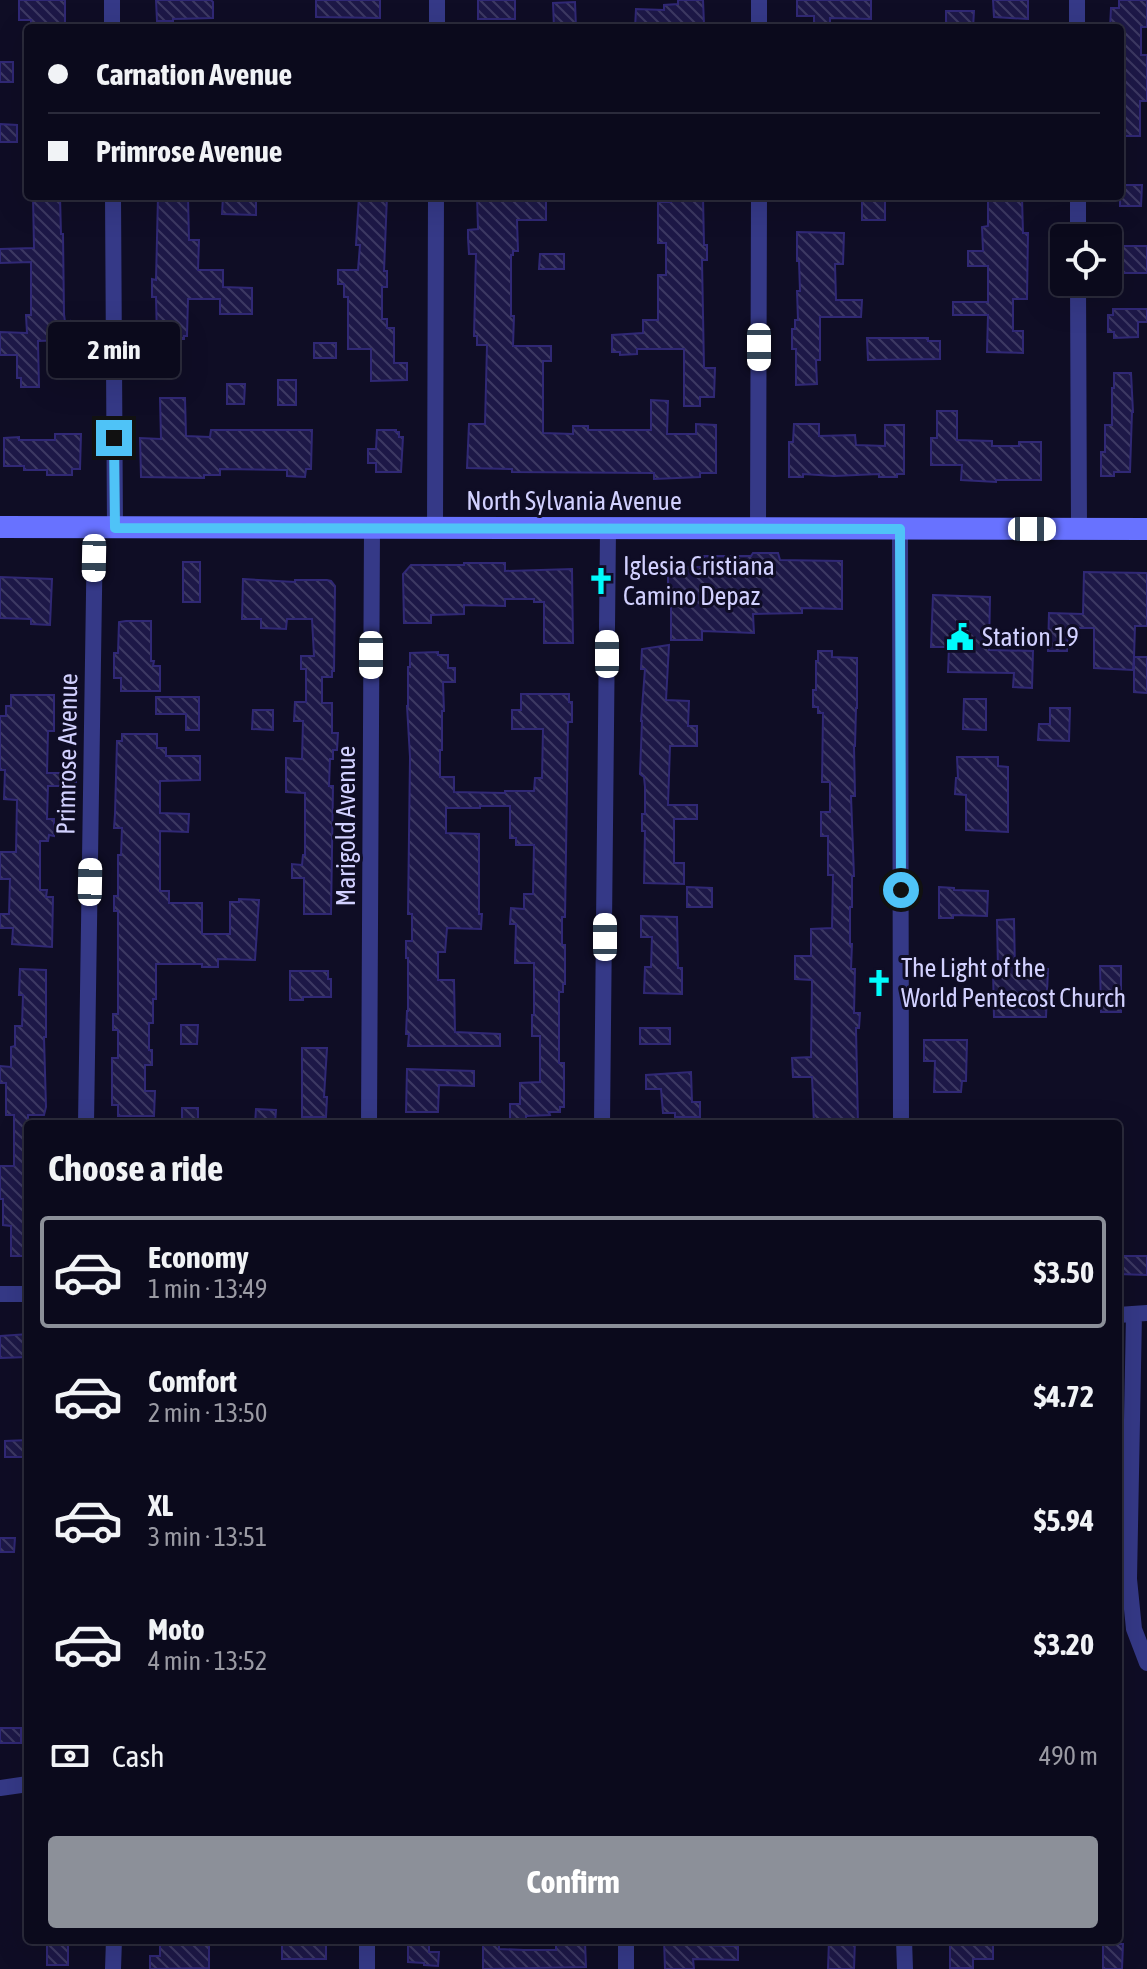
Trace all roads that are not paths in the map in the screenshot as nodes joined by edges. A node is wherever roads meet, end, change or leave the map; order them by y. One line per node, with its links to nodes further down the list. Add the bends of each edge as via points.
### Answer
1 (112, 0): 5 (street)
2 (437, 0): 6 (street)
3 (759, 0): 7 (street)
4 (1077, 0): 8 (street)
5 (112, 24)
6 (437, 24)
7 (759, 24)
8 (1077, 24)
9 (113, 200): 16 (street, Primrose Avenue)
10 (436, 200): 18 (street)
11 (759, 200): 20 (street)
12 (1078, 200): 13 (street)
13 (1078, 224)
14 (1078, 296): 22 (street)
15 (0, 527): 16 (main road, North Sylvania Avenue)
16 (105, 528): 17 (main road, North Sylvania Avenue); 24 (street, Primrose Avenue)
17 (372, 529): 18 (main road, North Sylvania Avenue); 25 (street, Marigold Avenue)
18 (435, 529): 19 (main road, North Sylvania Avenue)
19 (608, 529): 20 (main road, North Sylvania Avenue); 26 (street)
20 (758, 529): 21 (main road, North Sylvania Avenue)
21 (900, 529): 22 (main road, North Sylvania Avenue); 27 (street)
22 (1079, 529): 23 (main road, North Sylvania Avenue)
23 (1147, 529)
24 (86, 1120)
25 (369, 1120)
26 (602, 1120)
27 (901, 1120)
28 (0, 1294): 29 (street)
29 (24, 1294)
30 (1133, 1314): 31 (street, via 1129,1579 1134,1629)
31 (1147, 1663)
32 (24, 1785): 33 (street)
33 (0, 1788)
34 (114, 1944): 38 (street)
35 (367, 1944): 39 (street)
36 (626, 1944): 40 (street)
37 (904, 1944): 41 (street)
38 (113, 1969)
39 (367, 1969)
40 (626, 1969)
41 (905, 1969)

